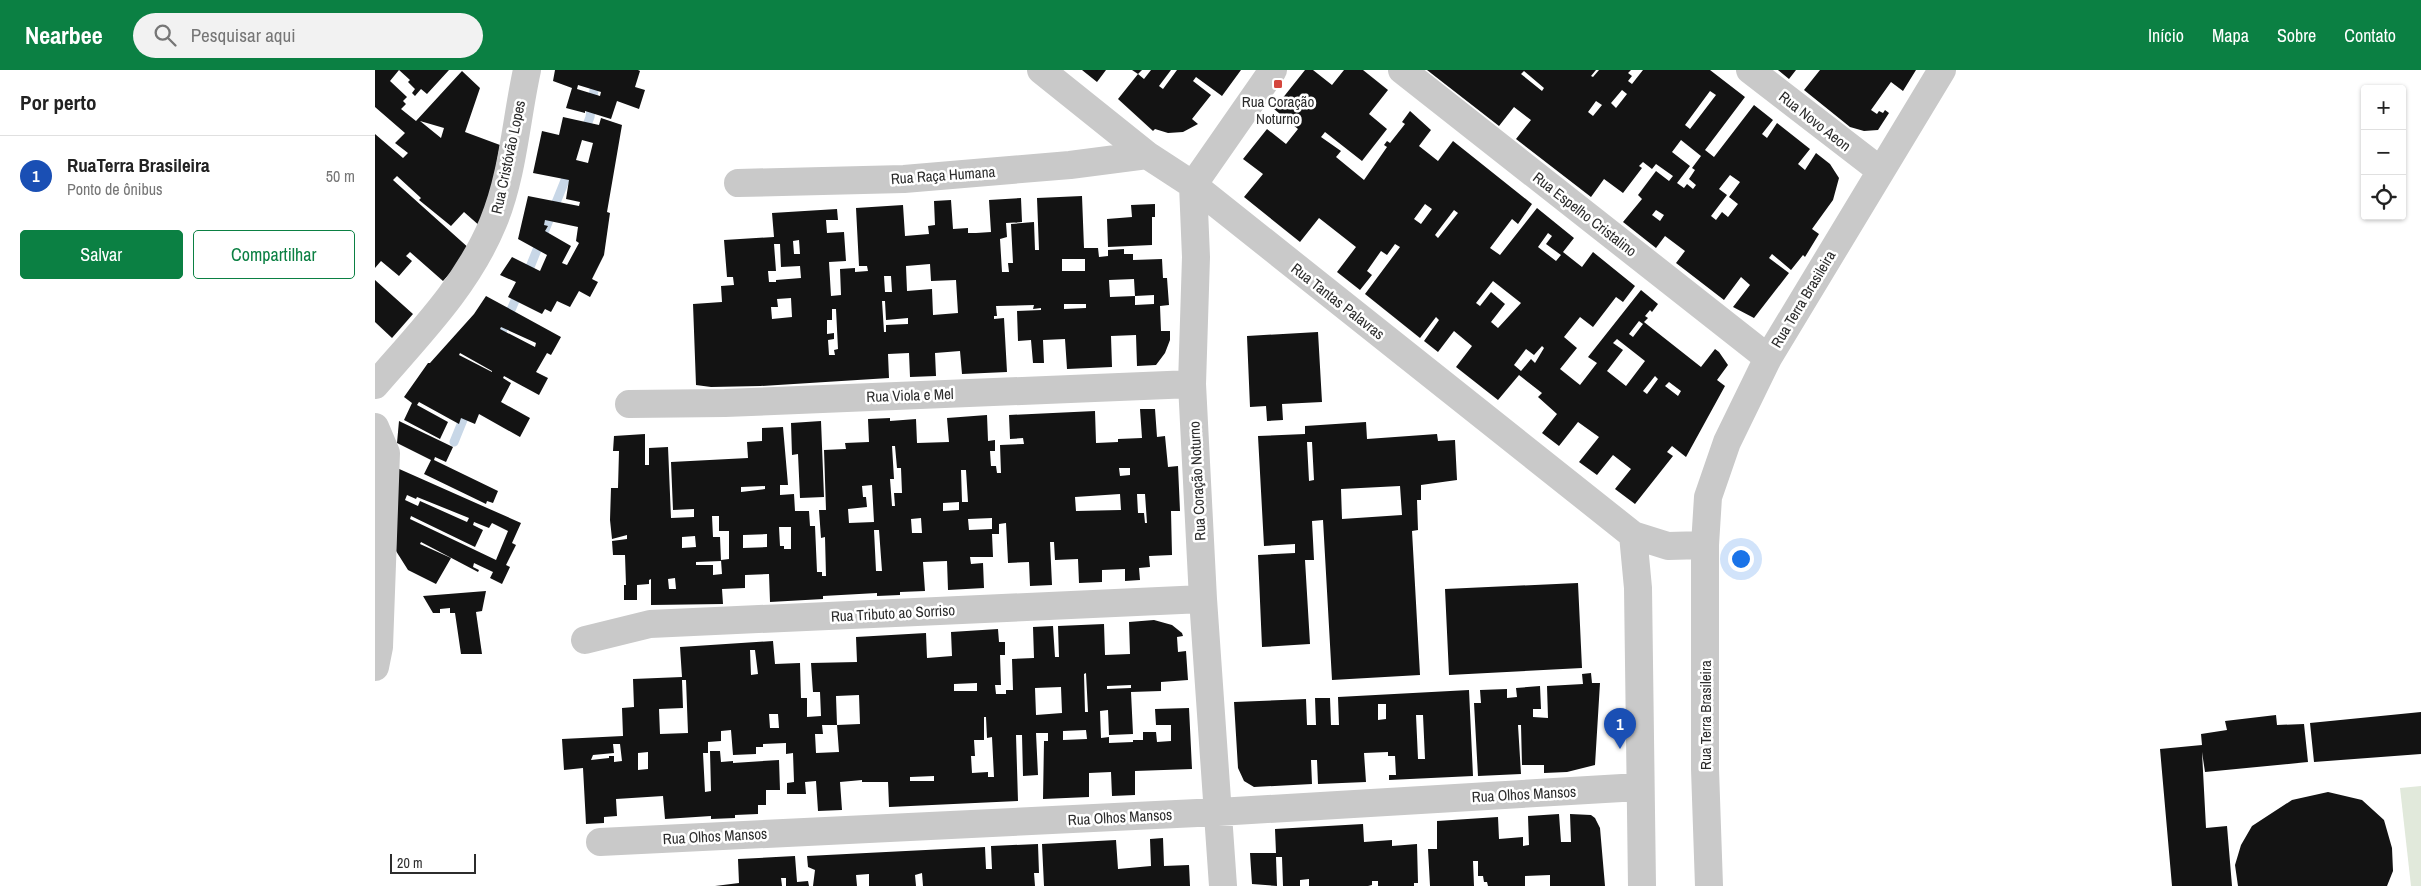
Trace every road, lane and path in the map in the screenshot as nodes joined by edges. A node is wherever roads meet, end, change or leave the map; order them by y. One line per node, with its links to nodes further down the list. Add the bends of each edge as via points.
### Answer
1 (527, 70): 13 (street, Rua Cristóvão Lopes, via 507,175 494,222 448,301)
2 (1041, 70): 7 (street, Rua Tantas Palavras)
3 (1273, 70): 10 (street)
4 (1402, 70): 11 (street, Rua Espelho Cristalino)
5 (1750, 70): 8 (street, Rua Novo Aeon)
6 (1942, 70): 8 (street, Rua Terra Brasileira)
7 (1147, 155): 9 (street, Rua Raça Humana, via 904,179); 10 (street, Rua Tantas Palavras)
8 (1881, 171): 11 (street, Rua Terra Brasileira)
9 (738, 184)
10 (1193, 185): 12 (street, Rua Coração Noturno, via 1196,257); 16 (street, Rua Tantas Palavras)
11 (1768, 358): 17 (street, Rua Terra Brasileira, via 1727,442 1714,477 1708,497)
12 (1192, 384): 14 (street, Rua Viola e Mel); 18 (street, Rua Coração Noturno)
13 (375, 385)
14 (629, 404)
15 (375, 427): 20 (street, via 385,453 379,647)
16 (1633, 535): 17 (street, via 1668,546); 21 (street, via 1637,588)
17 (1705, 545): 26 (street, Rua Terra Brasileira, via 1705,769)
18 (1203, 599): 19 (street, Rua Tributo ao Sorriso, via 650,624); 22 (street, Rua Coração Noturno)
19 (585, 640)
20 (375, 668)
21 (1639, 787): 22 (street, Rua Olhos Mansos); 25 (street)
22 (1218, 812): 23 (street, Rua Olhos Mansos); 24 (street, Rua Coração Noturno)
23 (600, 842)
24 (1223, 886)
25 (1642, 886)
26 (1709, 886)

